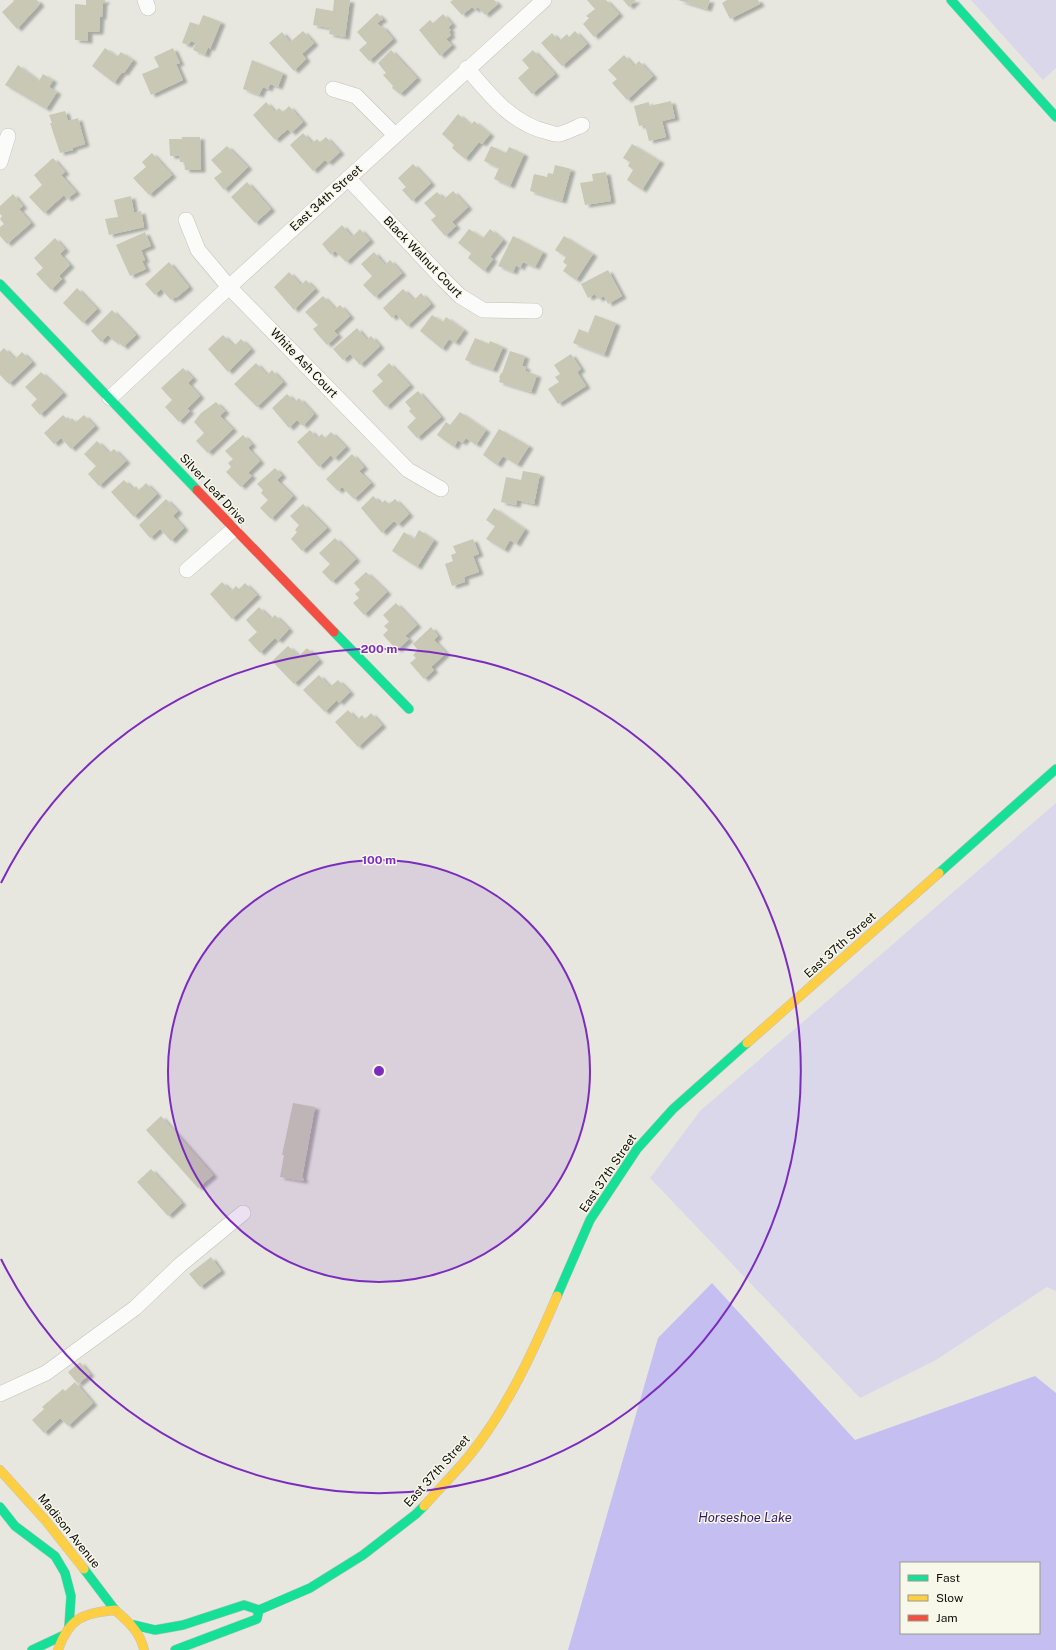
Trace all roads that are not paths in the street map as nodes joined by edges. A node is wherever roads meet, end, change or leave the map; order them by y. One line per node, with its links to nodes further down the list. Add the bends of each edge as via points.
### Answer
1 (544, 0): 3 (street, East 34th Street)
2 (951, 0): 5 (main road)
3 (467, 68): 6 (street, via 495,100 524,123 539,130 558,134); 7 (street, East 34th Street)
4 (333, 88): 7 (street, via 356,96)
5 (1056, 117)
6 (582, 125)
7 (395, 135): 10 (street, East 34th Street)
8 (8, 136): 9 (street)
9 (0, 162)
10 (348, 178): 13 (street, East 34th Street); 14 (street, Black Walnut Court, via 460,296 483,310)
11 (186, 220): 13 (street, White Ash Court, via 198,250)
12 (0, 284): 15 (main road, Silver Leaf Drive)
13 (229, 287): 15 (street, East 34th Street); 16 (street, White Ash Court, via 408,470)
14 (535, 311)
15 (110, 398): 17 (main road, Silver Leaf Drive)
16 (441, 489)
17 (234, 529): 18 (street); 19 (main road, Silver Leaf Drive)
18 (187, 570)
19 (409, 709)
20 (1056, 770): 26 (main road, East 37th Street, via 673,1109 637,1149 590,1220 544,1327 503,1407 469,1456 416,1514 363,1555 310,1588)
21 (243, 1213): 22 (street, via 180,1265 135,1308 46,1373)
22 (0, 1394)
23 (0, 1470): 25 (main road, Madison Avenue, via 79,1561)
24 (0, 1507): 28 (main road, via 15,1526 55,1556 65,1573 71,1596)
25 (116, 1610): 27 (main road, Madison Avenue); 28 (main road, via 95,1611 81,1616)
26 (259, 1610): 27 (main road, via 244,1605 183,1626 155,1630); 33 (main road, East 37th Street, via 257,1620)
27 (134, 1625): 32 (main road, via 141,1637)
28 (69, 1626): 29 (main road)
29 (62, 1636): 30 (main road); 31 (main road)
30 (32, 1650)
31 (58, 1650)
32 (144, 1650)
33 (175, 1650)

